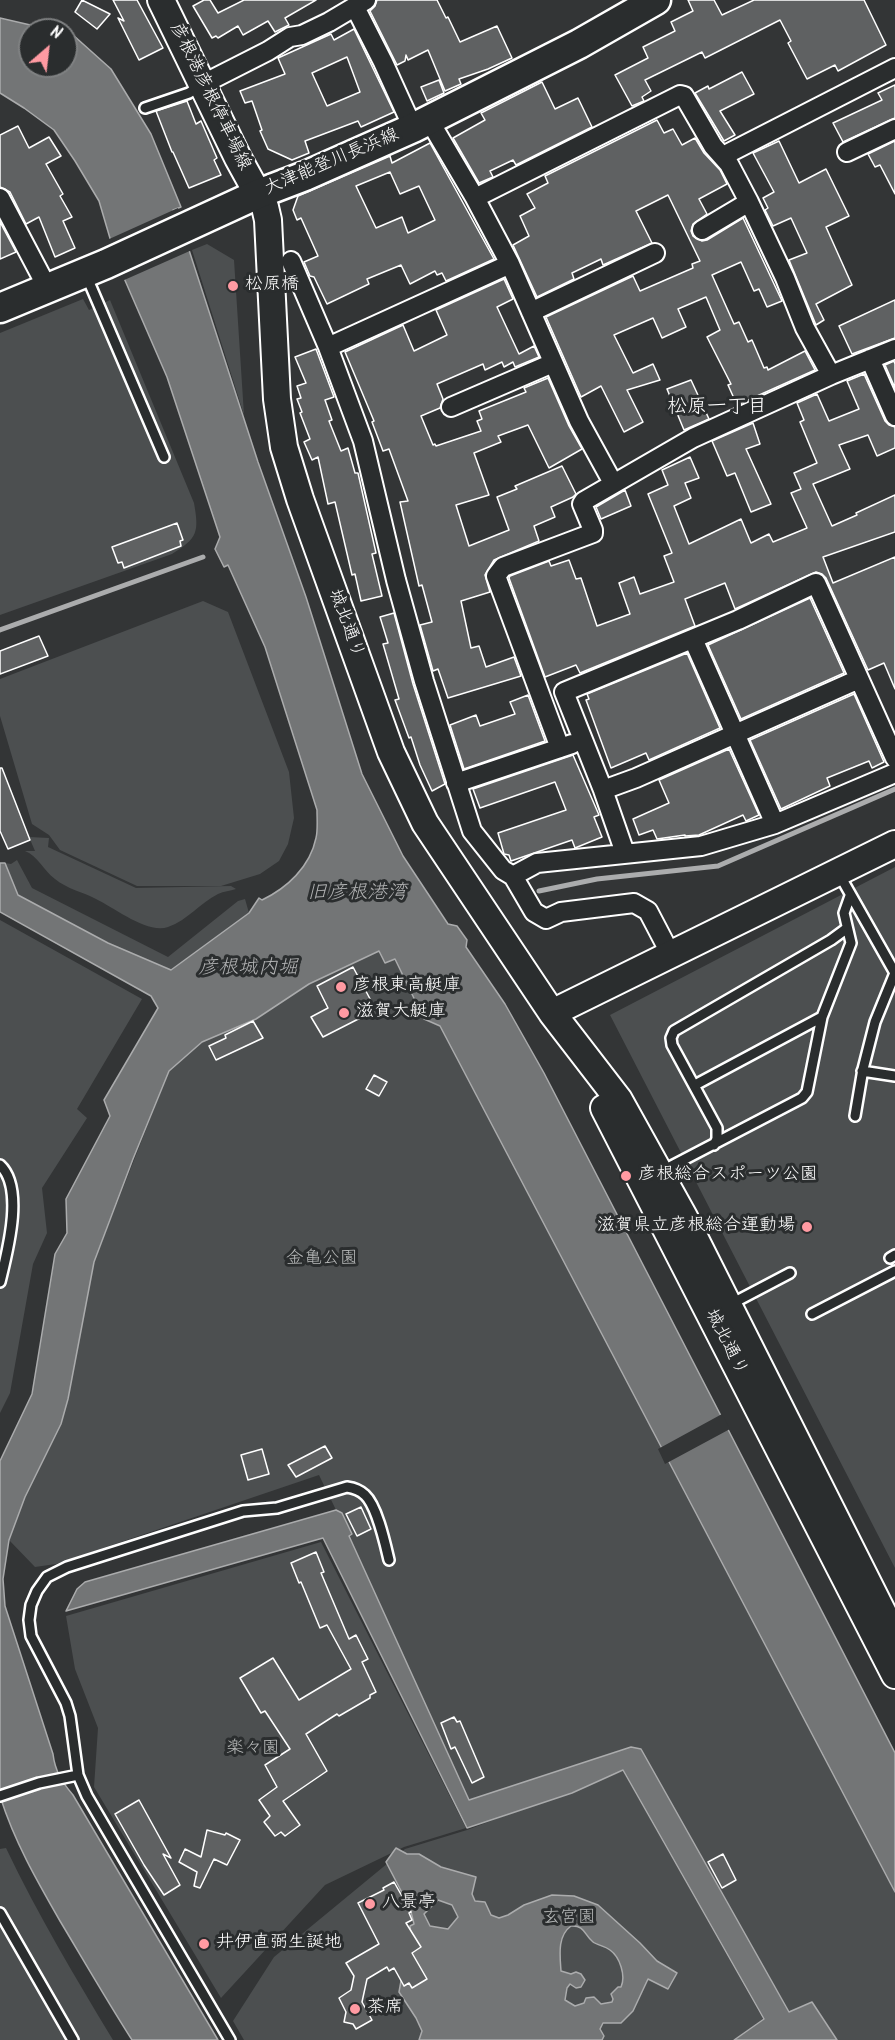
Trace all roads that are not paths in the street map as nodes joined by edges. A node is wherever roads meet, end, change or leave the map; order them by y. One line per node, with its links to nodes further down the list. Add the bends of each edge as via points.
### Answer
1 (656, 0): 7 (main road, 大津能登川長浜線, via 532,61)
2 (361, 3): 5 (street); 7 (street, via 383,62)
3 (168, 5): 5 (main road, 彦根港彦根停車場線)
4 (895, 68): 10 (street)
5 (203, 84): 6 (lane); 11 (main road, 彦根港彦根停車場線)
6 (145, 108)
7 (421, 124): 11 (main road, 大津能登川長浜線); 13 (street)
8 (895, 129): 9 (street)
9 (847, 152)
10 (723, 156): 13 (street, via 680,95); 14 (street)
11 (258, 194): 19 (main road, 大津能登川長浜線); 49 (main road, 城北通り, via 268,220 277,399 284,447 363,674 391,752 424,824)
12 (0, 198): 20 (street)
13 (475, 198): 18 (street)
14 (749, 202): 15 (street); 27 (street, via 805,328)
15 (702, 230)
16 (655, 253): 22 (street)
17 (291, 261): 23 (street)
18 (510, 264): 22 (street); 23 (street)
19 (95, 268): 20 (main road, 大津能登川長浜線); 30 (lane)
20 (48, 289): 21 (main road, 大津能登川長浜線)
21 (0, 308)
22 (531, 312): 26 (street)
23 (328, 347): 39 (street, via 363,441 402,602)
24 (895, 348): 25 (street)
25 (870, 359): 27 (street); 29 (street)
26 (553, 363): 28 (street); 31 (street)
27 (831, 375): 31 (street, via 693,438)
28 (451, 407)
29 (895, 416)
30 (164, 457)
31 (613, 483): 36 (street, via 582,504 593,533 503,567 496,576)
32 (693, 639): 33 (street, via 816,583); 34 (street); 35 (street, via 564,692)
33 (859, 679): 34 (street); 37 (street)
34 (735, 734): 40 (street); 41 (street)
35 (582, 740): 36 (street); 40 (street)
36 (560, 748): 39 (street)
37 (895, 758)
38 (895, 773): 41 (street)
39 (456, 783): 45 (street, via 472,831)
40 (603, 790): 43 (street)
41 (775, 824): 43 (street, via 701,846)
42 (895, 844): 44 (main road)
43 (625, 853): 45 (street, via 537,863)
44 (838, 872): 46 (lane); 48 (main road)
45 (513, 876): 48 (street, via 534,912 546,919 561,912 634,903 648,911)
46 (850, 896): 47 (lane, via 844,913); 51 (lane, via 895,972 875,1022)
47 (846, 929): 50 (lane, via 851,944); 53 (lane, via 674,1031 672,1045)
48 (671, 955): 49 (main road)
49 (552, 1013): 57 (main road, 城北通り, via 619,1100); 65 (main road, 城北通り)
50 (822, 1017): 53 (lane); 55 (lane, via 807,1092 802,1098)
51 (862, 1071): 52 (lane); 54 (lane)
52 (895, 1076)
53 (695, 1085): 55 (lane, via 717,1128)
54 (855, 1116)
55 (714, 1145): 57 (lane)
56 (0, 1165): 60 (lane, via 12,1190 12,1224)
57 (660, 1173): 61 (main road, 城北通り)
58 (895, 1271): 62 (lane)
59 (790, 1273): 61 (lane)
60 (0, 1282)
61 (729, 1305): 64 (main road, 城北通り)
62 (812, 1314)
63 (389, 1560): 66 (lane, via 370,1501 356,1488 347,1487 277,1508 243,1511 47,1578 37,1591 28,1620 31,1636 66,1703)
64 (895, 1637)
65 (895, 1675)
66 (78, 1776): 67 (lane); 70 (lane)
67 (0, 1796)
68 (0, 1913): 69 (lane)
69 (73, 2040)
70 (230, 2040)

